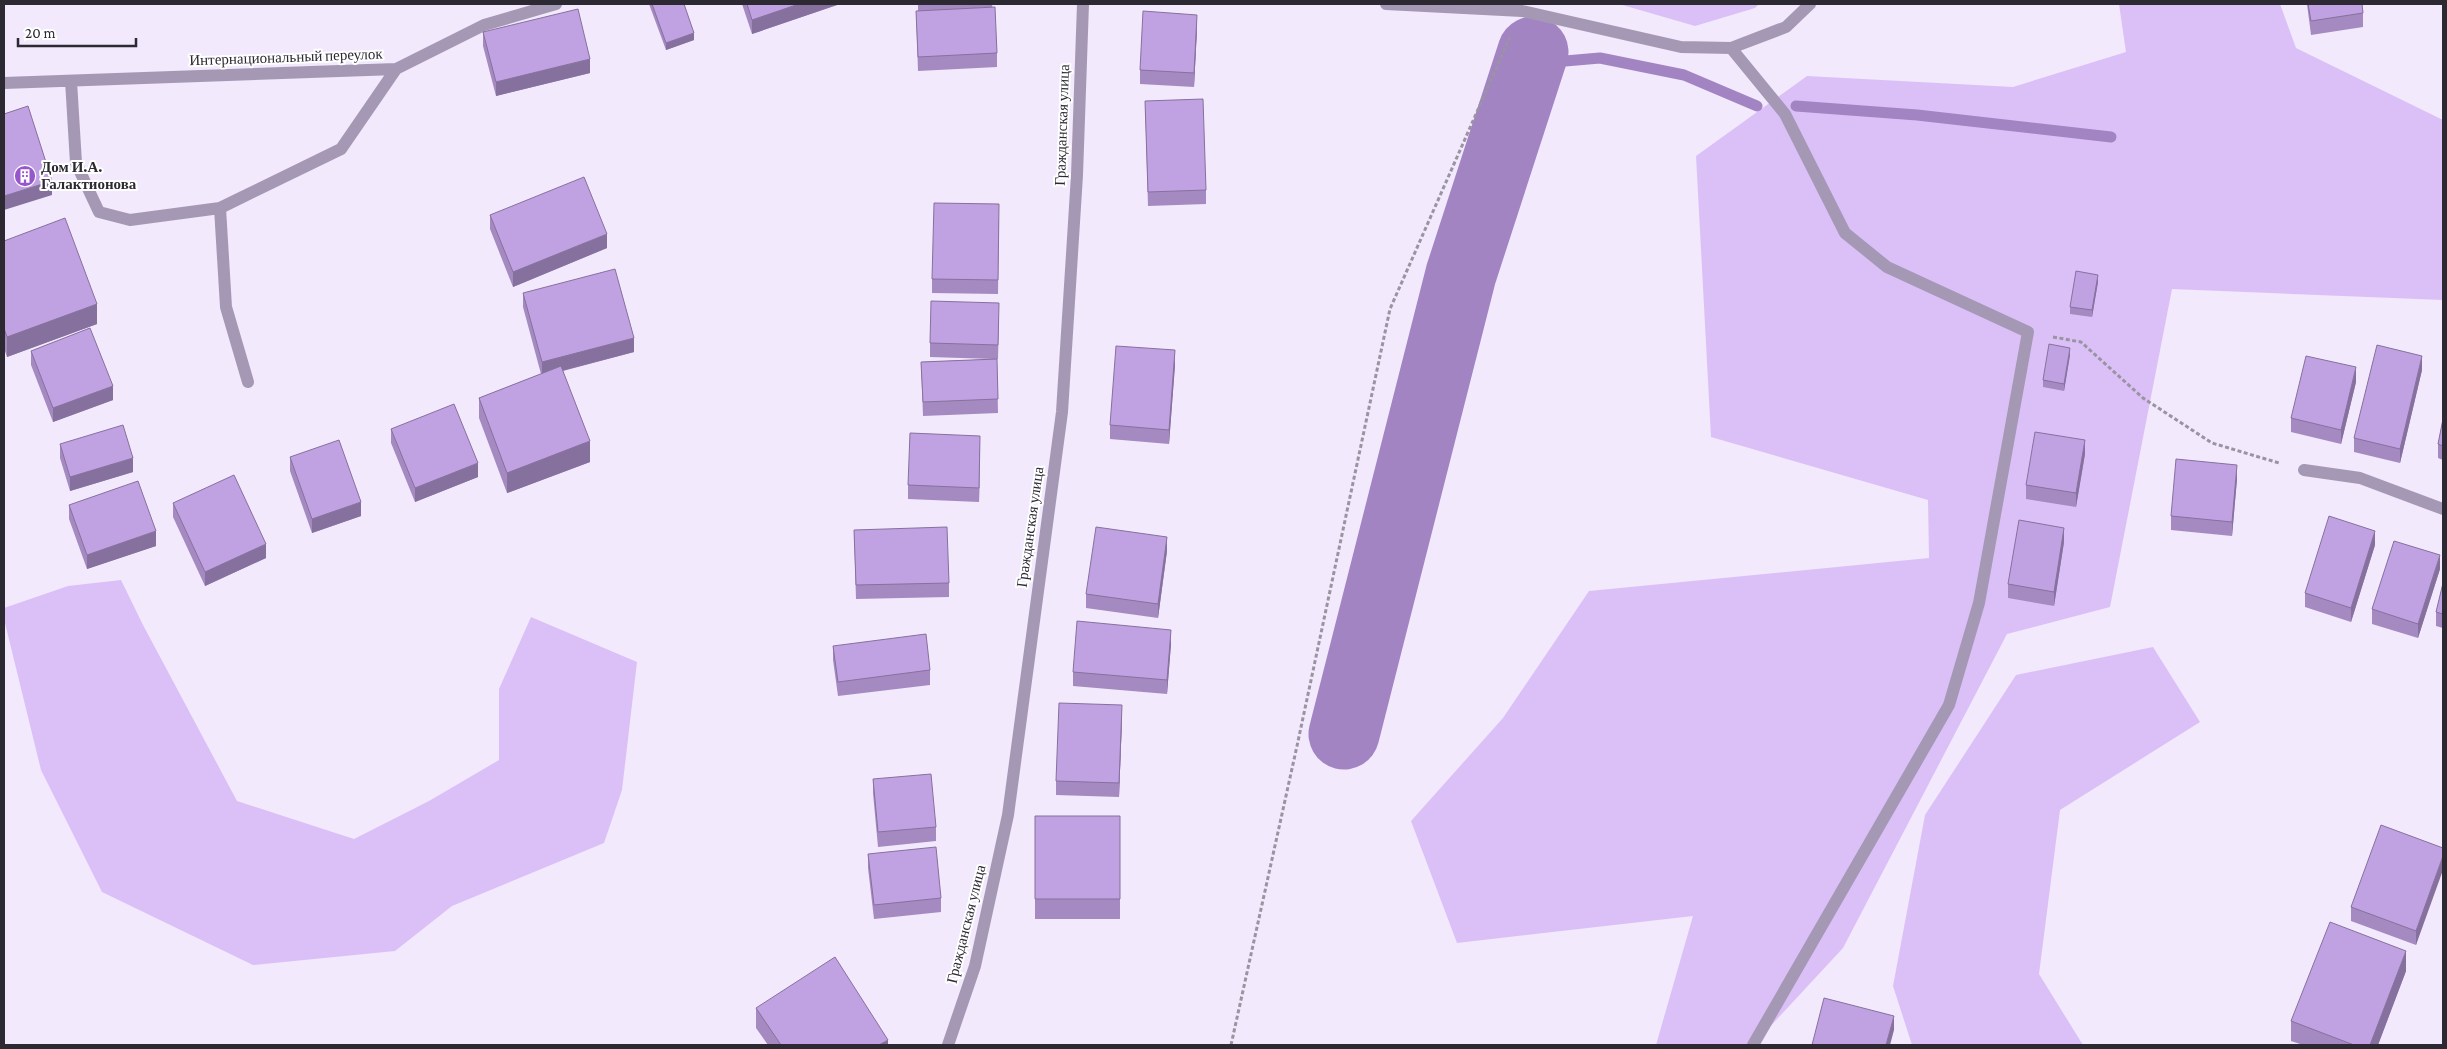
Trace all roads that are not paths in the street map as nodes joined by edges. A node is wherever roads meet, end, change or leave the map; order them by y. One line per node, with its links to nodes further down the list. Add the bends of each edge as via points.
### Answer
1 (556, 4): 6 (street, Интернациональный переулок, via 484,25)
2 (1083, 4): 14 (street, Гражданская улица, via 1077,175 1061,422 1008,815 975,966)
3 (1386, 4): 5 (street, via 1522,11 1681,47)
4 (1810, 4): 5 (street, via 1786,28)
5 (1731, 48): 13 (street, via 1786,114 1845,233 1887,268 2028,332 1979,603 1949,705)
6 (396, 69): 7 (street, Интернациональный переулок); 9 (street, via 341,149)
7 (71, 81): 8 (street, Интернациональный переулок); 9 (street, via 76,163 99,212 130,220)
8 (4, 83)
9 (220, 208): 10 (street, via 226,307)
10 (248, 382)
11 (2304, 470): 12 (street, via 2360,478)
12 (2443, 509)
13 (1754, 1043)
14 (948, 1045)

